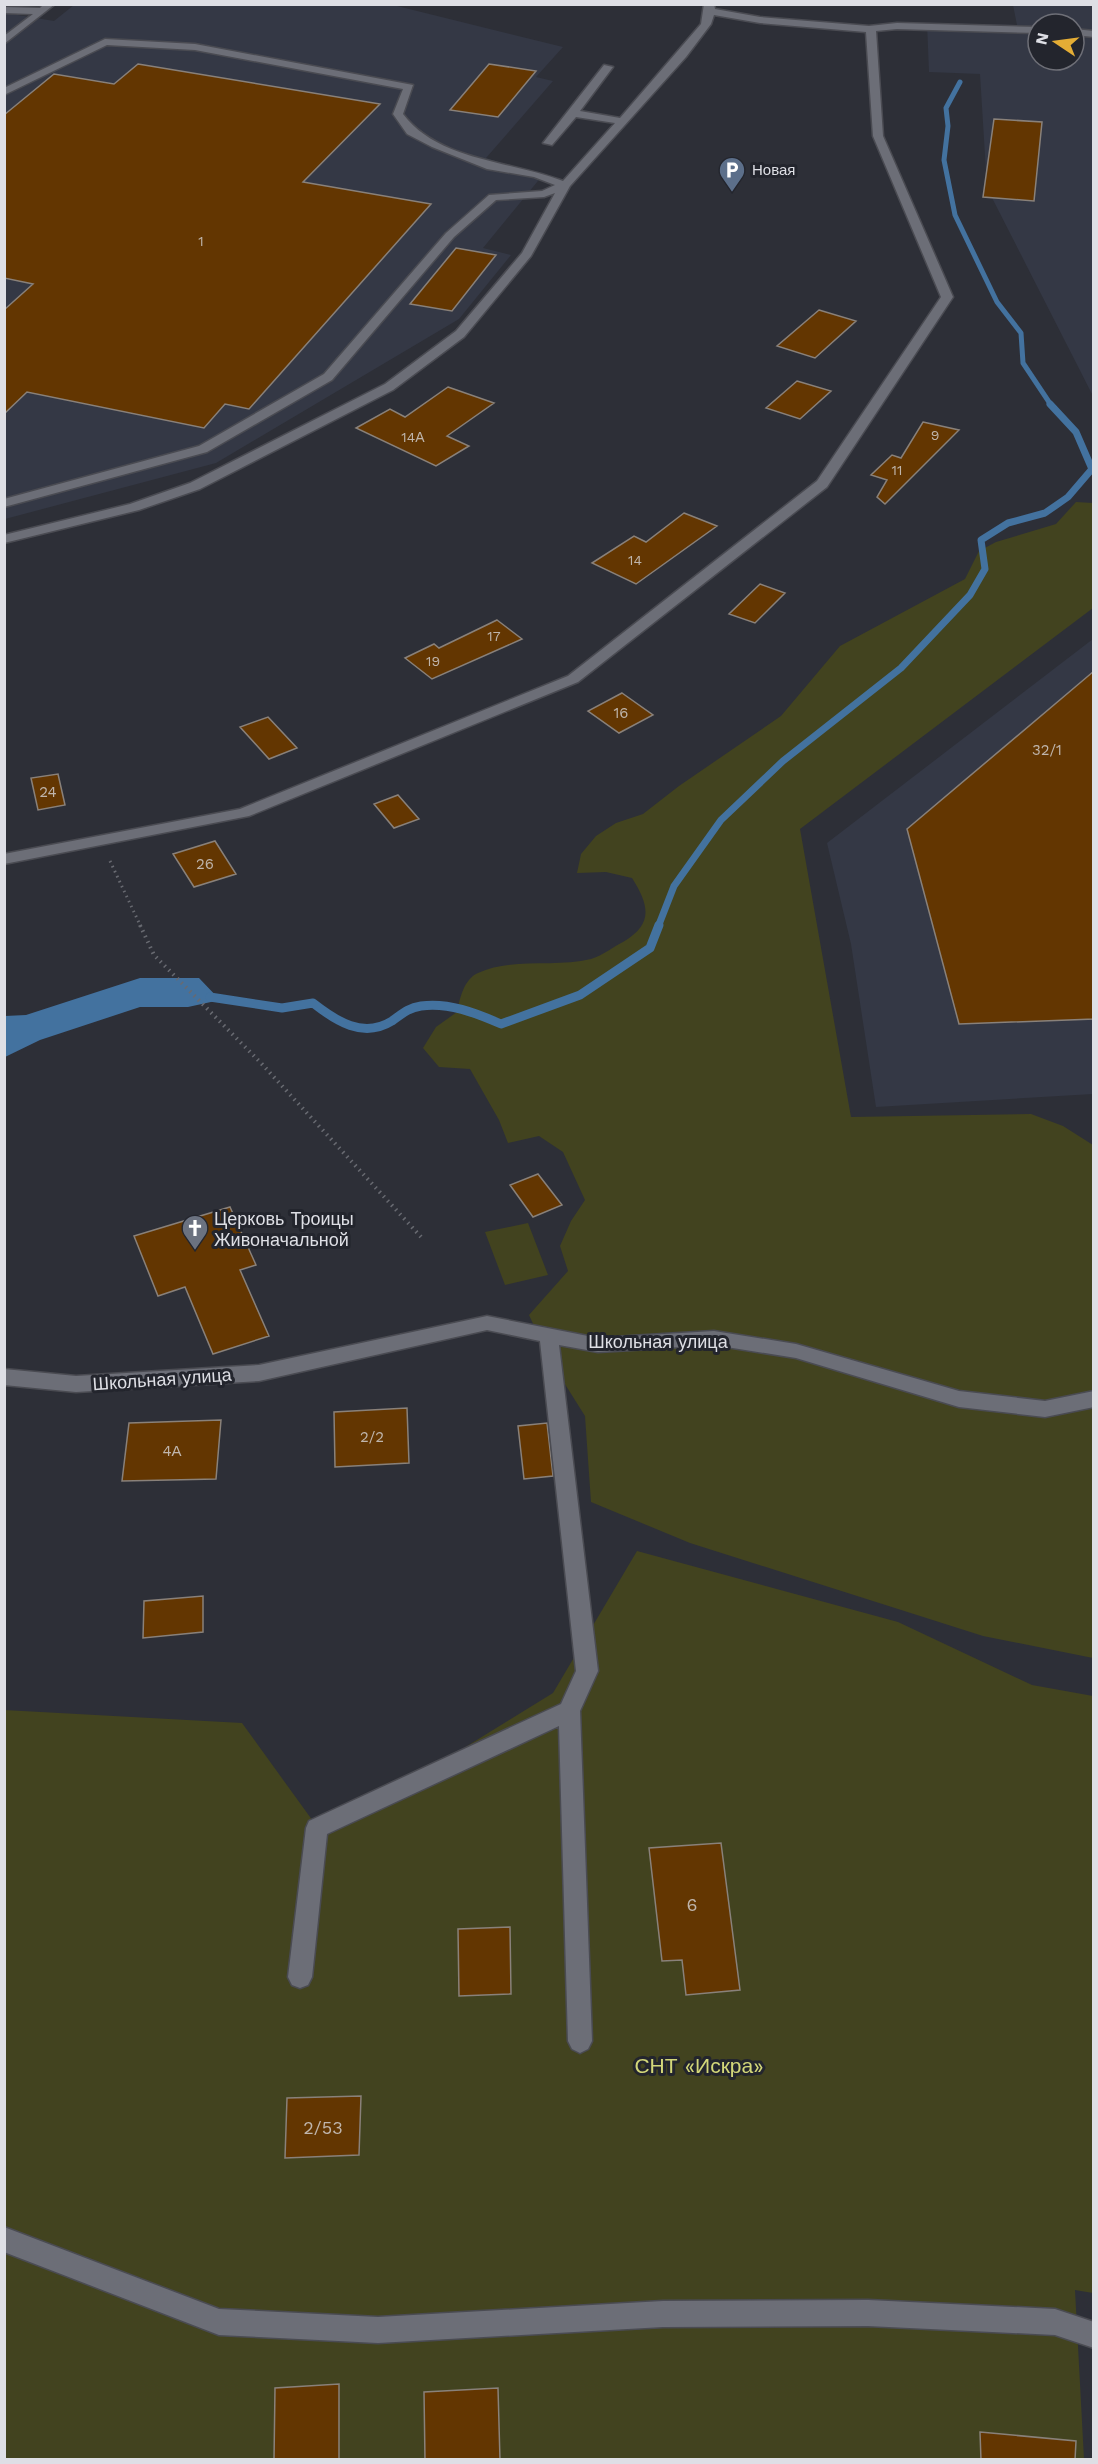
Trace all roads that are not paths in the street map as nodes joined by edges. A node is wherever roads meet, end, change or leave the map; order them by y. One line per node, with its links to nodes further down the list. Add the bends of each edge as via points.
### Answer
1 (47, 8): 3 (street); 5 (street)
2 (709, 8): 6 (street, via 760,20); 12 (street, via 706,24)
3 (4, 10)
4 (4, 21): 5 (street)
5 (26, 24): 8 (street)
6 (869, 29): 7 (street, via 897,26); 17 (street, via 878,136 947,297 822,484 573,679 244,813)
7 (1026, 30)
8 (4, 41)
9 (608, 66): 11 (street)
10 (4, 93): 14 (street, via 105,42 195,47 409,87 398,114 411,132 491,167 536,174)
11 (573, 113): 12 (street); 13 (street)
12 (622, 121): 14 (street)
13 (549, 143)
14 (564, 185): 15 (street, via 544,194 493,198 450,235 328,377 203,450); 16 (street, via 527,254 460,334 389,387 195,486 134,507)
15 (4, 503)
16 (4, 539)
17 (4, 859)
18 (549, 1335): 19 (street, Школьная улица, via 487,1323 259,1372 76,1384); 20 (street, Школьная улица, via 598,1345 714,1338 796,1351 959,1399 1045,1409); 21 (street, via 587,1671)
19 (4, 1377)
20 (1094, 1399)
21 (569, 1711): 22 (street, via 317,1828); 23 (street)
22 (300, 1977)
23 (580, 2041)
24 (4, 2239): 25 (street, via 219,2322 378,2330 663,2314 868,2313 1055,2322)
25 (1094, 2335)

